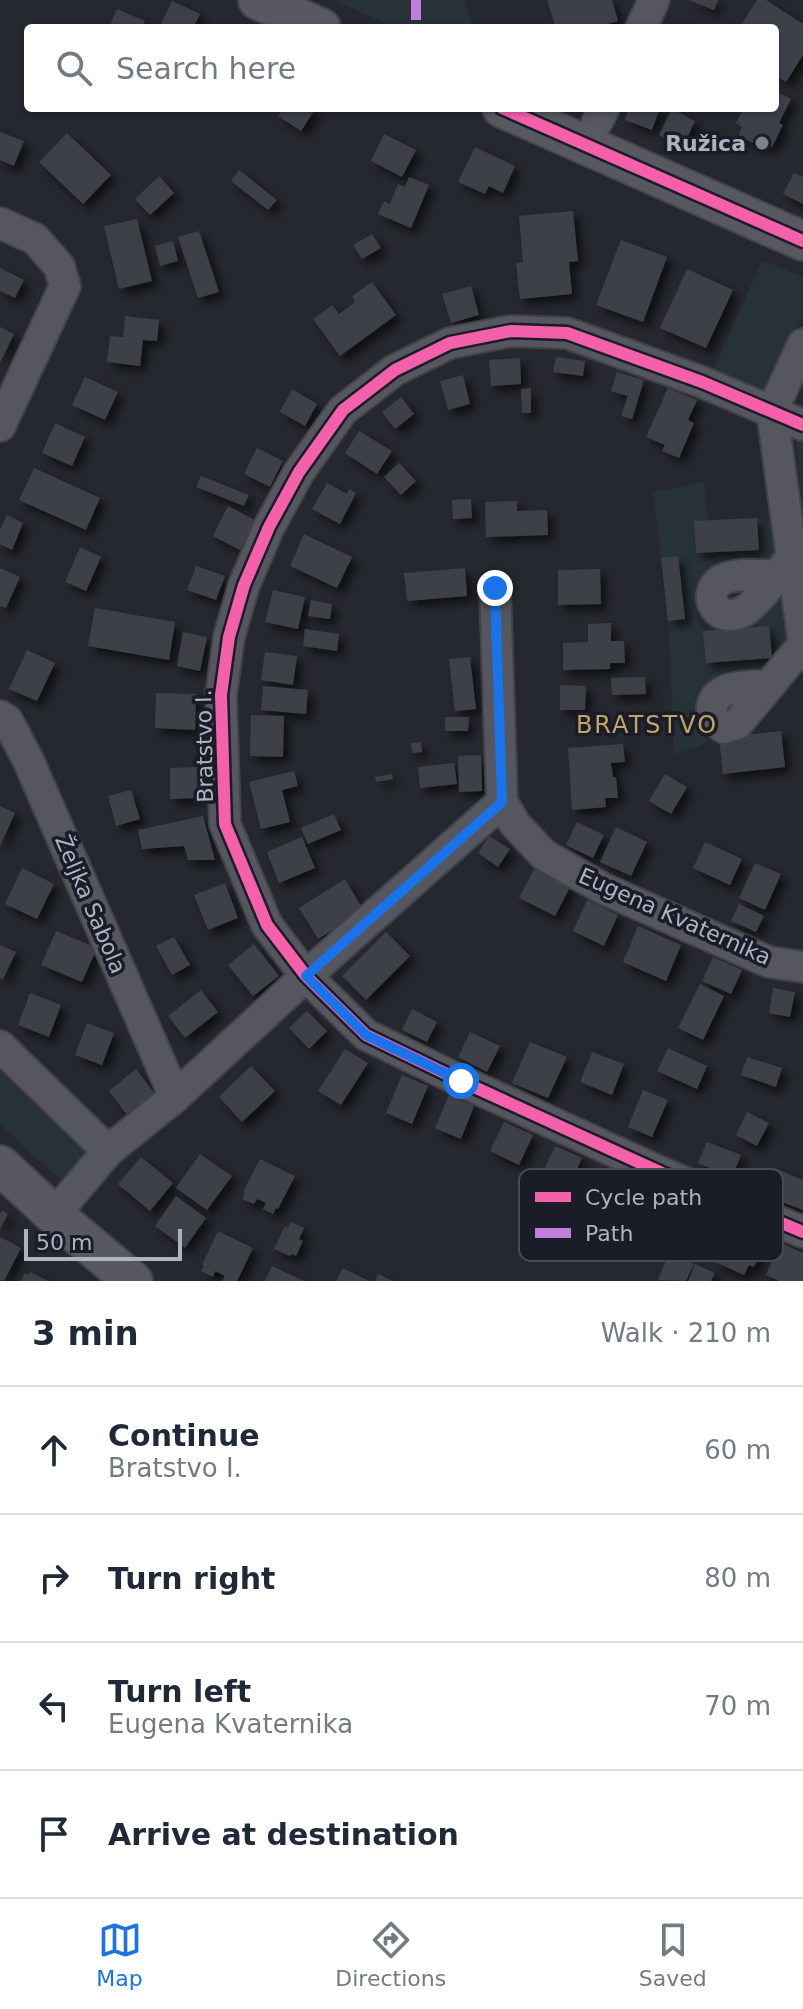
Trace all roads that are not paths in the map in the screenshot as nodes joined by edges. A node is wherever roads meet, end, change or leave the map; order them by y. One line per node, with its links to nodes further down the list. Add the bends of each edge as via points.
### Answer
1 (654, 0): 4 (street)
2 (269, 2): 3 (main road)
3 (313, 24)
4 (643, 24)
5 (511, 112): 7 (main road)
6 (0, 223): 11 (street, via 35,239 59,266 65,286)
7 (803, 241)
8 (803, 344): 9 (street)
9 (772, 411): 10 (street, Bratstvo I.); 13 (street, via 784,567); 19 (street, Bratstvo I., via 567,333 511,331 450,343 395,370 343,410 299,472 244,585 229,637 221,695 225,824 267,925)
10 (803, 425)
11 (0, 426)
12 (495, 588): 17 (street)
13 (803, 638)
14 (803, 645): 15 (street)
15 (770, 685)
16 (0, 716): 21 (street, Željka Sabola, via 29,762)
17 (502, 802): 18 (street, Eugena Kvaternika, via 544,855 604,889 769,962); 19 (street)
18 (803, 967)
19 (306, 976): 21 (street); 24 (street, Bratstvo I., via 366,1035)
20 (0, 1046): 22 (street)
21 (175, 1097): 22 (street)
22 (108, 1151): 25 (street)
23 (0, 1165): 25 (main road)
24 (653, 1169)
25 (54, 1215): 28 (main road)
26 (783, 1224): 27 (street, Bratstvo I.)
27 (803, 1232)
28 (133, 1281)

